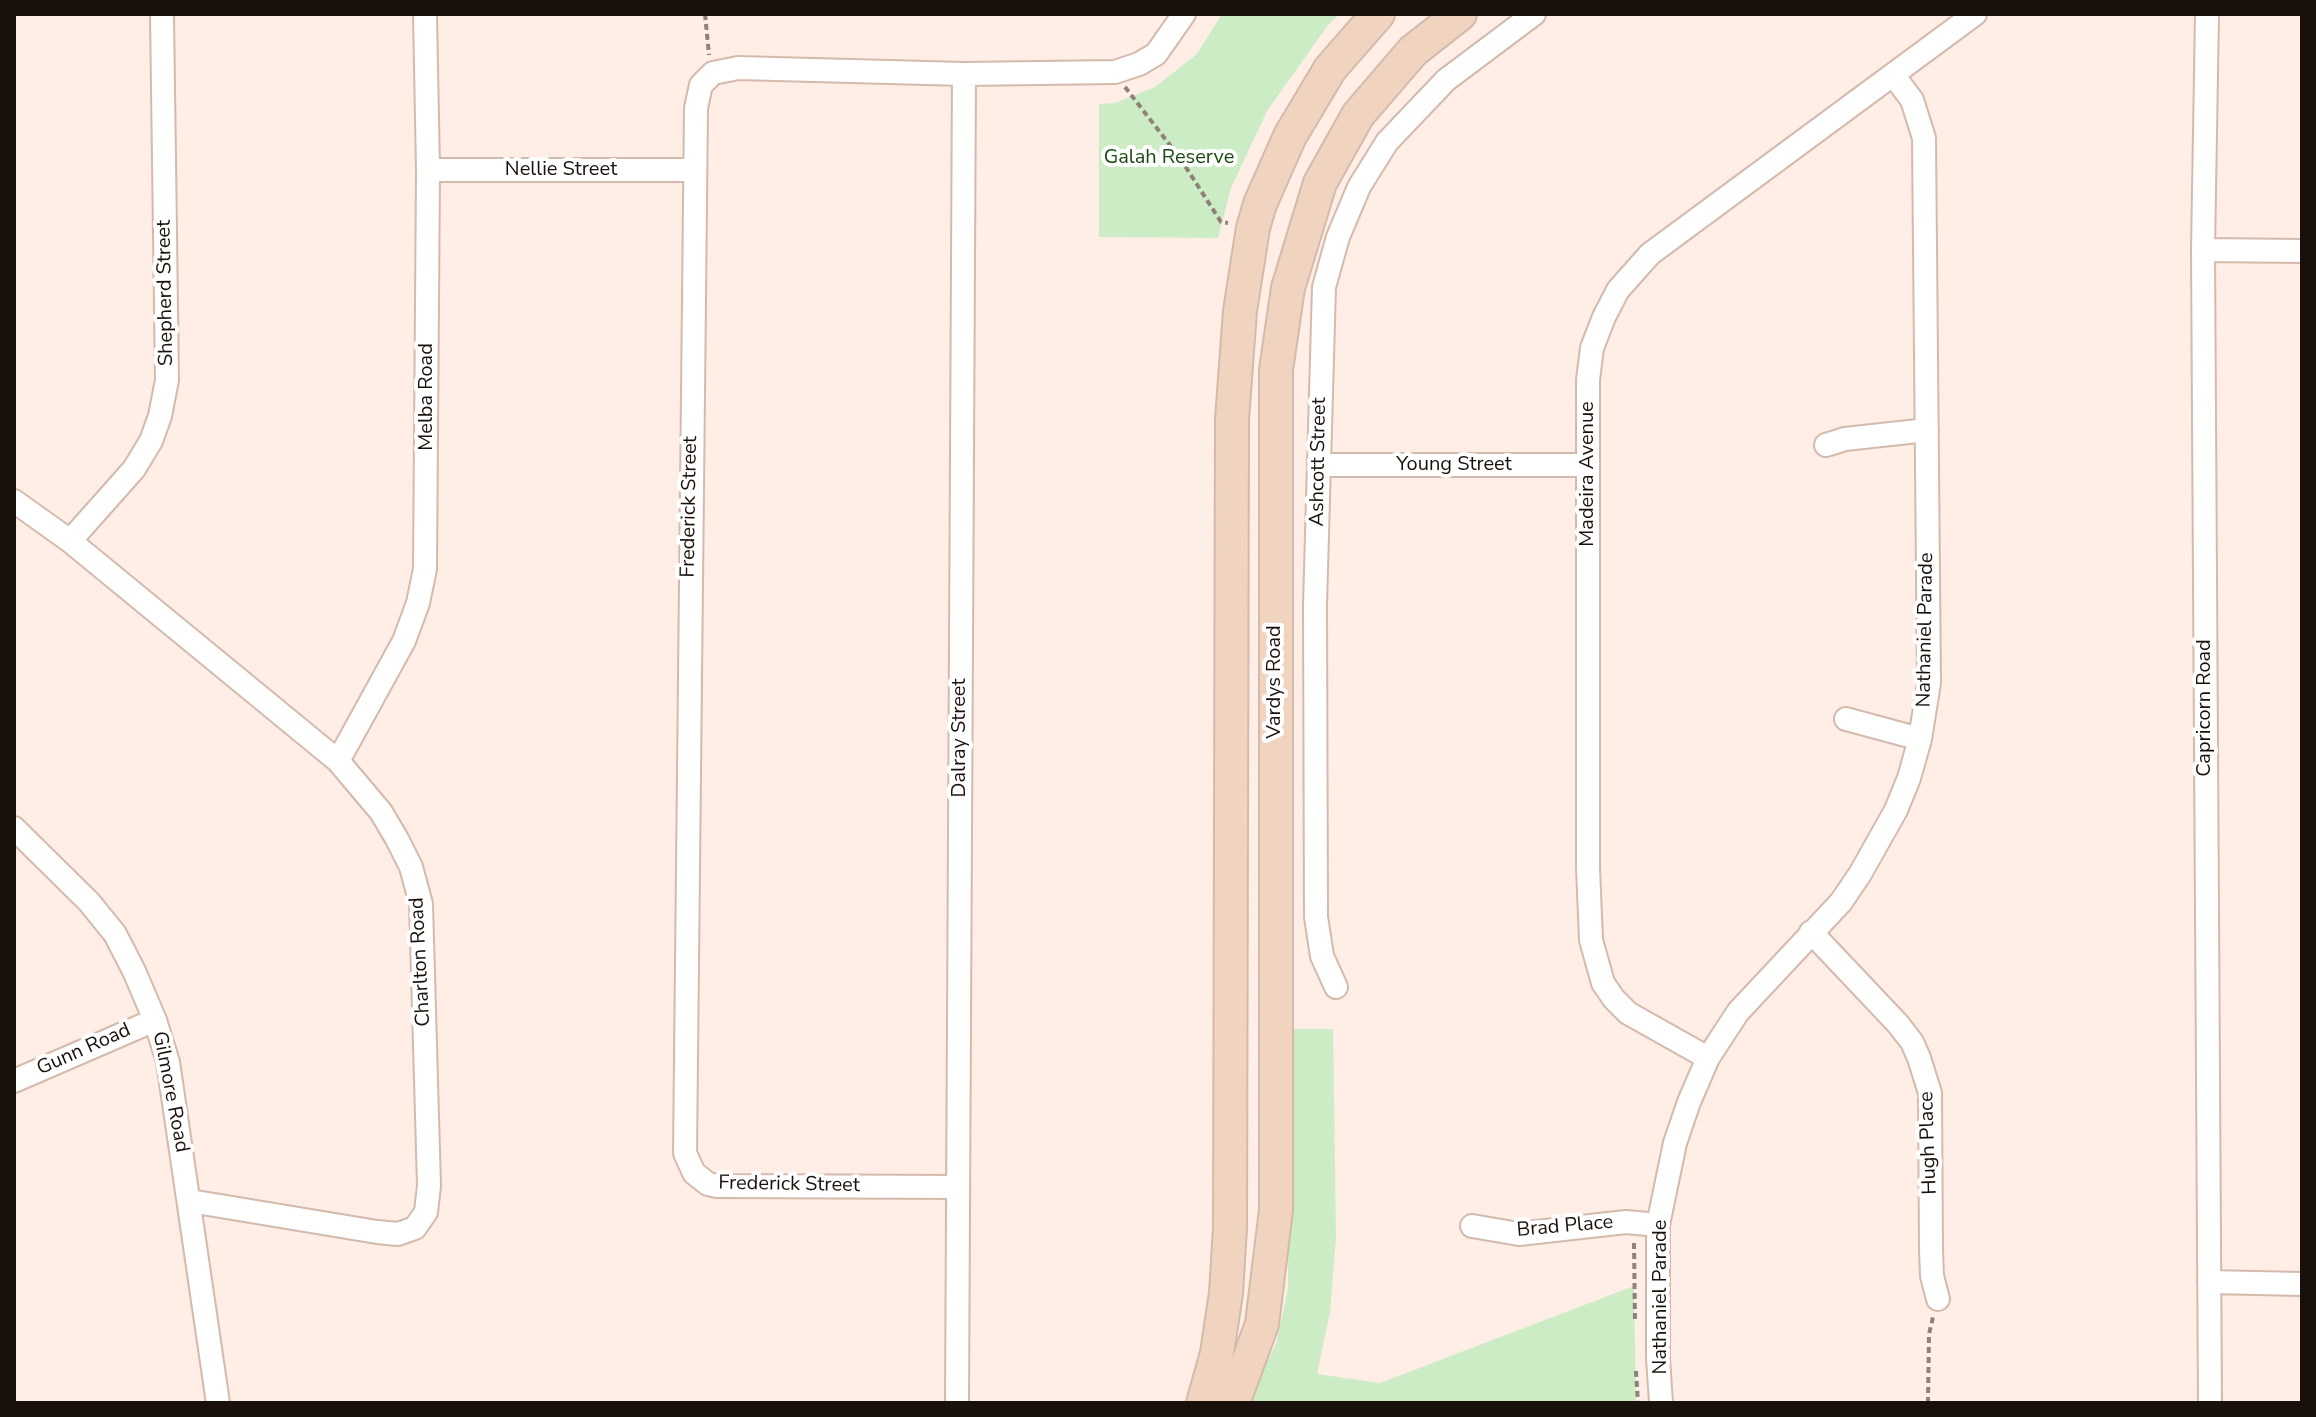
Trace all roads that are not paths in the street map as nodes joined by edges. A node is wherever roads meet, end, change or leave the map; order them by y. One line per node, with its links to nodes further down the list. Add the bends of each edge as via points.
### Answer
1 (162, 14): 20 (street, Shepherd Street, via 167,380 151,441 134,469)
2 (425, 14): 11 (street, Melba Road)
3 (1184, 14): 9 (street, via 1156,54 1115,72)
4 (1378, 14): 39 (main road, via 1330,69 1290,136 1253,228 1240,311 1232,419 1230,1228 1219,1342)
5 (1460, 14): 40 (main road, Vardys Road, via 1413,51 1358,115 1320,183 1288,288 1276,370 1276,1210 1262,1324)
6 (1534, 14): 17 (street, Ashcott Street, via 1446,80 1387,142 1359,187 1324,287)
7 (1975, 14): 10 (street, Madeira Avenue)
8 (2207, 14): 13 (street, Capricorn Road)
9 (964, 74): 12 (street, Frederick Street, via 738,68 713,73 701,85 696,108); 30 (street, Dalray Street)
10 (1894, 76): 15 (street, Nathaniel Parade, via 1912,100 1924,138); 18 (street, Madeira Avenue, via 1650,254 1618,290 1592,348)
11 (428, 170): 12 (street, Nellie Street); 23 (street, Melba Road, via 425,569 404,641)
12 (694, 170): 30 (street, Frederick Street, via 685,1153 694,1173 717,1186)
13 (2203, 250): 14 (street); 34 (street, Capricorn Road)
14 (2302, 251)
15 (1927, 430): 16 (street); 22 (street, Nathaniel Parade, via 1929,683)
16 (1826, 445)
17 (1320, 465): 18 (street, Young Street); 26 (street, Ashcott Street, via 1316,917 1322,956)
18 (1588, 465): 28 (street, Madeira Avenue, via 1591,940 1603,983 1614,999 1628,1013)
19 (14, 501): 20 (street, Charlton Road)
20 (70, 541): 23 (street, Charlton Road)
21 (1846, 719): 22 (street)
22 (1920, 739): 25 (street, Nathaniel Parade, via 1896,810 1860,874)
23 (338, 761): 31 (street, Charlton Road, via 397,839 421,904 426,1212 415,1228 398,1234)
24 (14, 828): 27 (street, Gilmore Road, via 115,934)
25 (1811, 932): 28 (street, Nathaniel Parade, via 1738,1012); 36 (street, Hugh Place, via 1898,1024 1912,1042 1926,1078 1932,1276)
26 (1336, 987)
27 (155, 1020): 29 (street, Gunn Road); 31 (street, Gilmore Road, via 168,1062)
28 (1708, 1058): 32 (street, Nathaniel Parade, via 1675,1143)
29 (14, 1081)
30 (958, 1187): 38 (street, Dalray Street)
31 (190, 1201): 37 (street, Gilmore Road)
32 (1658, 1225): 33 (street, Brad Place, via 1626,1222 1519,1234); 41 (street, Nathaniel Parade)
33 (1472, 1226)
34 (2209, 1282): 35 (street); 42 (street, Capricorn Road)
35 (2302, 1284)
36 (1938, 1299)
37 (218, 1403)
38 (957, 1403)
39 (1203, 1403)
40 (1233, 1403)
41 (1661, 1403)
42 (2210, 1403)

